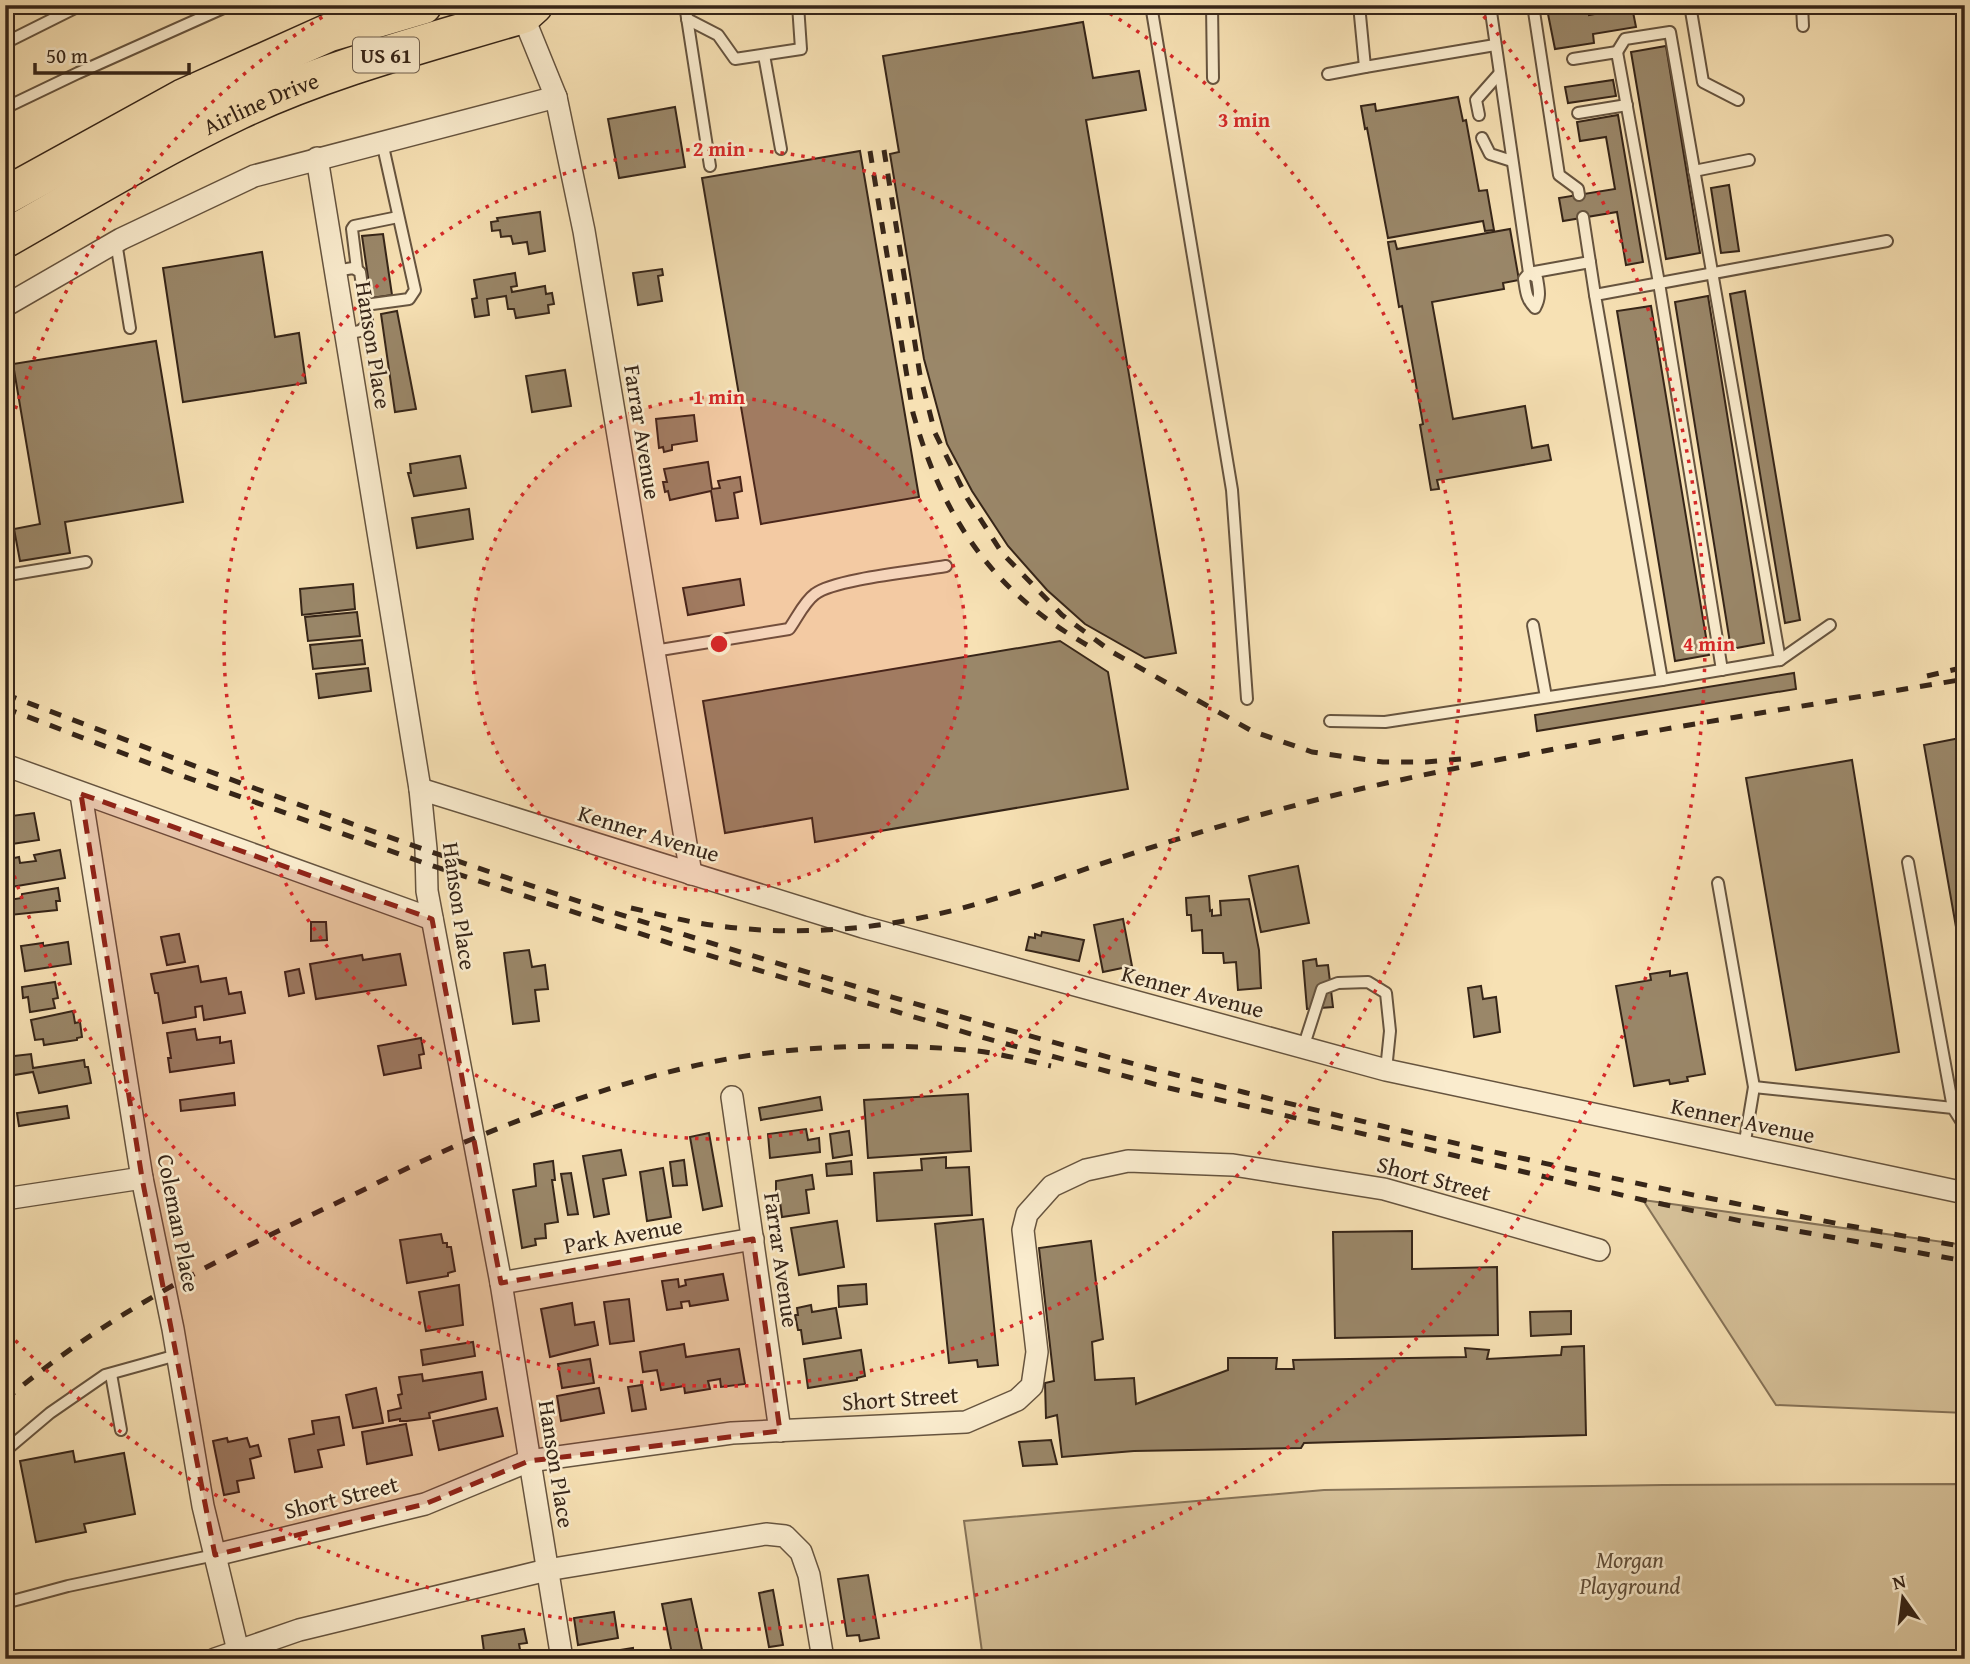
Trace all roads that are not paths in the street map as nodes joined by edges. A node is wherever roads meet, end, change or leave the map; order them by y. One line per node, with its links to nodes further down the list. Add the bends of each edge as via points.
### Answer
1 (81, 5): 18 (lane)
2 (230, 5): 31 (lane)
3 (423, 5): 45 (highway, Airline Drive / US 61, via 328,33 183,98)
4 (685, 5): 15 (lane)
5 (798, 5): 21 (lane, via 801,49)
6 (1151, 5): 71 (lane, via 1232,490)
7 (1212, 5): 26 (lane)
8 (1359, 5): 23 (lane)
9 (1490, 5): 19 (lane)
10 (1533, 5): 44 (lane, via 1559,175 1578,189)
11 (1690, 5): 29 (lane, via 1703,82)
12 (1802, 5): 17 (lane)
13 (1963, 5): 16 (lane)
14 (526, 8): 28 (street, Farrar Avenue); 48 (highway, Airline Drive / US 61, via 240,111)
15 (687, 19): 21 (lane, via 718,35 736,59); 41 (lane)
16 (1964, 19): 27 (lane)
17 (1803, 26)
18 (5, 43)
19 (1495, 45): 23 (lane); 25 (lane)
20 (1617, 52): 22 (lane); 30 (lane); 42 (lane, via 1625,39 1670,32)
21 (764, 55): 36 (lane)
22 (1573, 59)
23 (1365, 67): 24 (lane)
24 (1328, 74)
25 (1499, 74): 33 (lane, via 1476,100); 39 (lane)
26 (1213, 78)
27 (1964, 86): 40 (lane)
28 (556, 97): 35 (street); 66 (street, Farrar Avenue, via 584,231)
29 (1738, 100)
30 (1627, 105): 32 (lane); 55 (lane)
31 (5, 108)
32 (1578, 113)
33 (1479, 116)
34 (1482, 138): 39 (lane, via 1490,154)
35 (382, 142): 37 (street); 46 (lane)
36 (781, 149)
37 (317, 158): 50 (street, via 254,176); 53 (street, Hanson Place)
38 (1749, 160): 42 (lane)
39 (1512, 161): 51 (lane, via 1529,273)
40 (1963, 163): 43 (lane)
41 (710, 166)
42 (1694, 171): 54 (lane)
43 (1965, 181)
44 (1579, 195)
45 (5, 196)
46 (398, 217): 52 (lane, via 354,226); 57 (lane, via 415,290 408,299)
47 (1583, 217): 51 (lane)
48 (5, 239)
49 (1887, 241): 54 (lane)
50 (116, 242): 58 (street); 59 (lane)
51 (1590, 262): 56 (lane)
52 (357, 269): 53 (lane); 57 (lane)
53 (335, 271): 60 (street, Hanson Place)
54 (1712, 274): 55 (lane); 67 (lane)
55 (1659, 283): 56 (lane); 68 (lane)
56 (1595, 295): 69 (lane)
57 (365, 305): 60 (lane, via 366,326)
58 (5, 306)
59 (130, 328)
60 (345, 334): 74 (street, Hanson Place)
61 (86, 562): 63 (lane, via 14,574)
62 (946, 566): 66 (lane, via 848,582 817,592 789,629)
63 (5, 570)
64 (1533, 625): 70 (lane)
65 (1829, 625): 67 (lane)
66 (654, 651): 77 (street, Farrar Avenue)
67 (1780, 660): 68 (lane)
68 (1722, 670): 69 (lane)
69 (1662, 680): 70 (lane)
70 (1546, 697): 72 (lane, via 1385,722)
71 (1247, 699)
72 (1330, 721)
73 (5, 765): 75 (street)
74 (419, 789): 77 (street, Kenner Avenue); 79 (street, Hanson Place)
75 (82, 794): 79 (street); 87 (street, Coleman Place)
76 (1908, 862): 84 (lane)
77 (691, 874): 80 (street, Kenner Avenue, via 863,927)
78 (1718, 883): 82 (lane)
79 (432, 919): 92 (street, Hanson Place)
80 (1303, 1048): 81 (street, Kenner Avenue); 81 (lane, via 1322,989 1338,983 1368,982 1386,993 1390,1031)
81 (1387, 1070): 86 (street, Kenner Avenue)
82 (1754, 1087): 84 (lane); 86 (lane)
83 (732, 1097): 90 (street, Farrar Avenue)
84 (1953, 1108): 85 (lane)
85 (1965, 1127)
86 (1744, 1148): 88 (street, Kenner Avenue)
87 (142, 1178): 89 (street); 93 (street, Coleman Place)
88 (1965, 1193)
89 (5, 1199)
90 (753, 1239): 92 (street, Park Avenue); 96 (street, Farrar Avenue)
91 (1599, 1250): 96 (street, Short Street, via 1384,1189 1233,1165 1128,1161 1086,1170 1052,1186 1027,1214 1023,1230 1037,1352 1032,1386 1017,1400 966,1422)
92 (501, 1283): 98 (street, Hanson Place)
93 (177, 1355): 94 (lane); 99 (street, Coleman Place)
94 (111, 1374): 95 (lane); 97 (lane, via 50,1413)
95 (121, 1430)
96 (780, 1431): 98 (street, Short Street, via 732,1433)
97 (5, 1451)
98 (529, 1461): 99 (street, Short Street, via 425,1504); 100 (street, Hanson Place)
99 (215, 1555): 101 (lane); 102 (street, Coleman Place)
100 (547, 1570): 102 (street, via 299,1630); 104 (street, Hanson Place); 105 (street, via 766,1534 785,1536 801,1552 809,1575)
101 (5, 1603)
102 (239, 1655): 103 (street)
103 (215, 1659)
104 (562, 1659)
105 (823, 1659)

